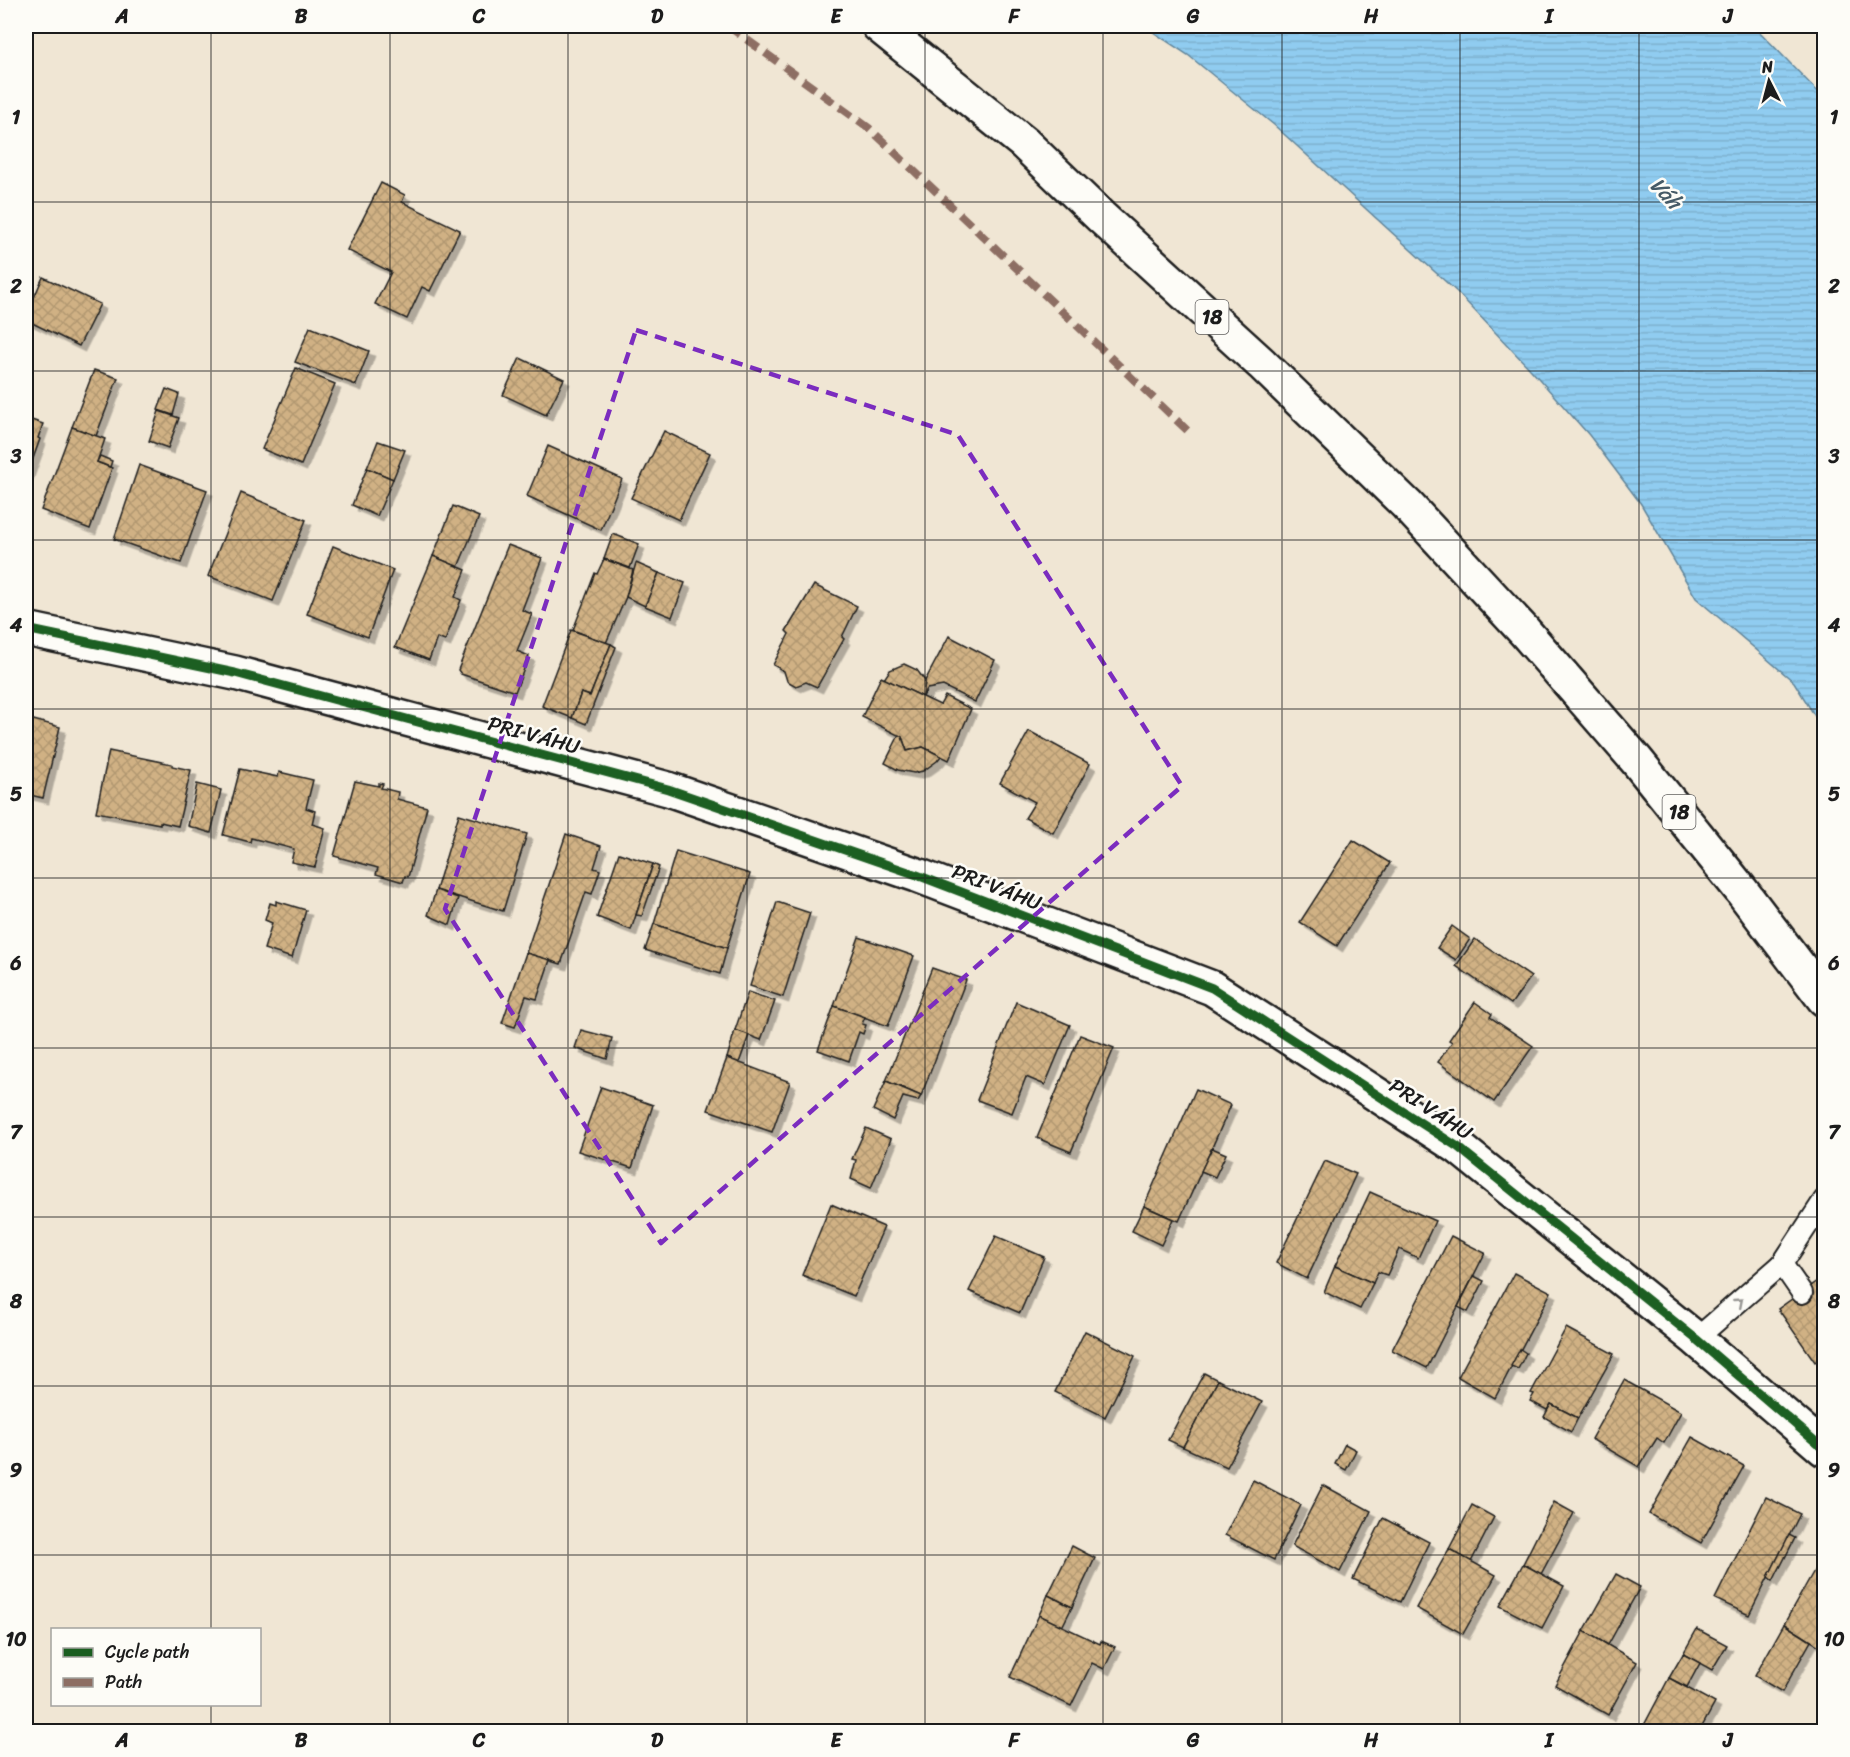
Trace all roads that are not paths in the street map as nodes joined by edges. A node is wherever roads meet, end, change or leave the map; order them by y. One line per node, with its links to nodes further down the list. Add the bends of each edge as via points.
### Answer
1 (879, 26): 3 (street, 18, via 1024,143 1254,356 1407,505 1637,761)
2 (26, 628): 7 (street, PRI VÁHU, via 235,673 668,789 917,875 1212,988 1458,1147)
3 (1824, 999)
4 (1824, 1200): 5 (lane)
5 (1782, 1264): 6 (lane); 7 (lane, one-way to 5)
6 (1802, 1293)
7 (1696, 1339): 8 (street, PRI VÁHU)
8 (1824, 1449)

